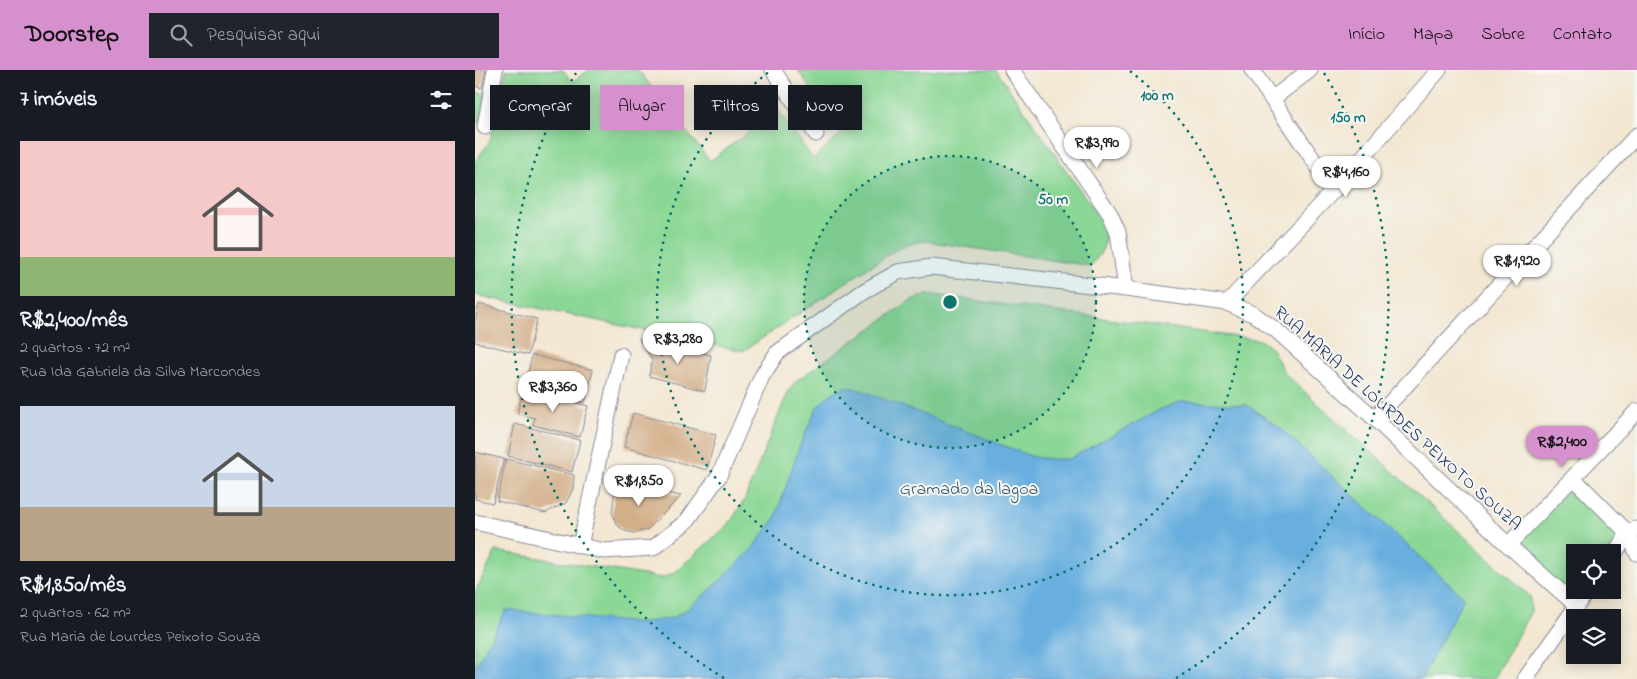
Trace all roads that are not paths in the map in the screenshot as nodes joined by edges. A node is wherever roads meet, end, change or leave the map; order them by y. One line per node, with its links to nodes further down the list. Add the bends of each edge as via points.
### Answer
1 (495, 70): 8 (street)
2 (773, 70): 9 (street)
3 (1012, 70): 12 (street, via 1110,214 1117,232)
4 (1252, 70): 7 (street)
5 (1310, 70): 7 (street)
6 (1439, 70): 11 (street)
7 (1272, 99): 11 (street)
8 (485, 126)
9 (816, 134)
10 (1637, 135): 16 (street)
11 (1334, 190): 13 (street)
12 (1126, 289): 13 (street, RUA MARIA DE LOURDES PEIXOTO SOUZA); 21 (street, RUA MARIA DE LOURDES PEIXOTO SOUZA, via 931,268 898,272 864,291 777,353 762,376 719,476 687,521 653,548 604,551)
13 (1227, 303): 16 (street, RUA MARIA DE LOURDES PEIXOTO SOUZA, via 1255,315 1277,331)
14 (621, 355): 21 (street)
15 (1637, 411): 17 (street)
16 (1375, 419): 20 (street, RUA MARIA DE LOURDES PEIXOTO SOUZA)
17 (1573, 478): 19 (street); 20 (street)
18 (475, 522): 21 (street, RUA MARIA DE LOURDES PEIXOTO SOUZA)
19 (1633, 531): 22 (street); 23 (street)
20 (1508, 545): 25 (street, RUA MARIA DE LOURDES PEIXOTO SOUZA)
21 (581, 546)
22 (1621, 546)
23 (1637, 553)
24 (1582, 599): 25 (street)
25 (1577, 606): 26 (street)
26 (1525, 679)

